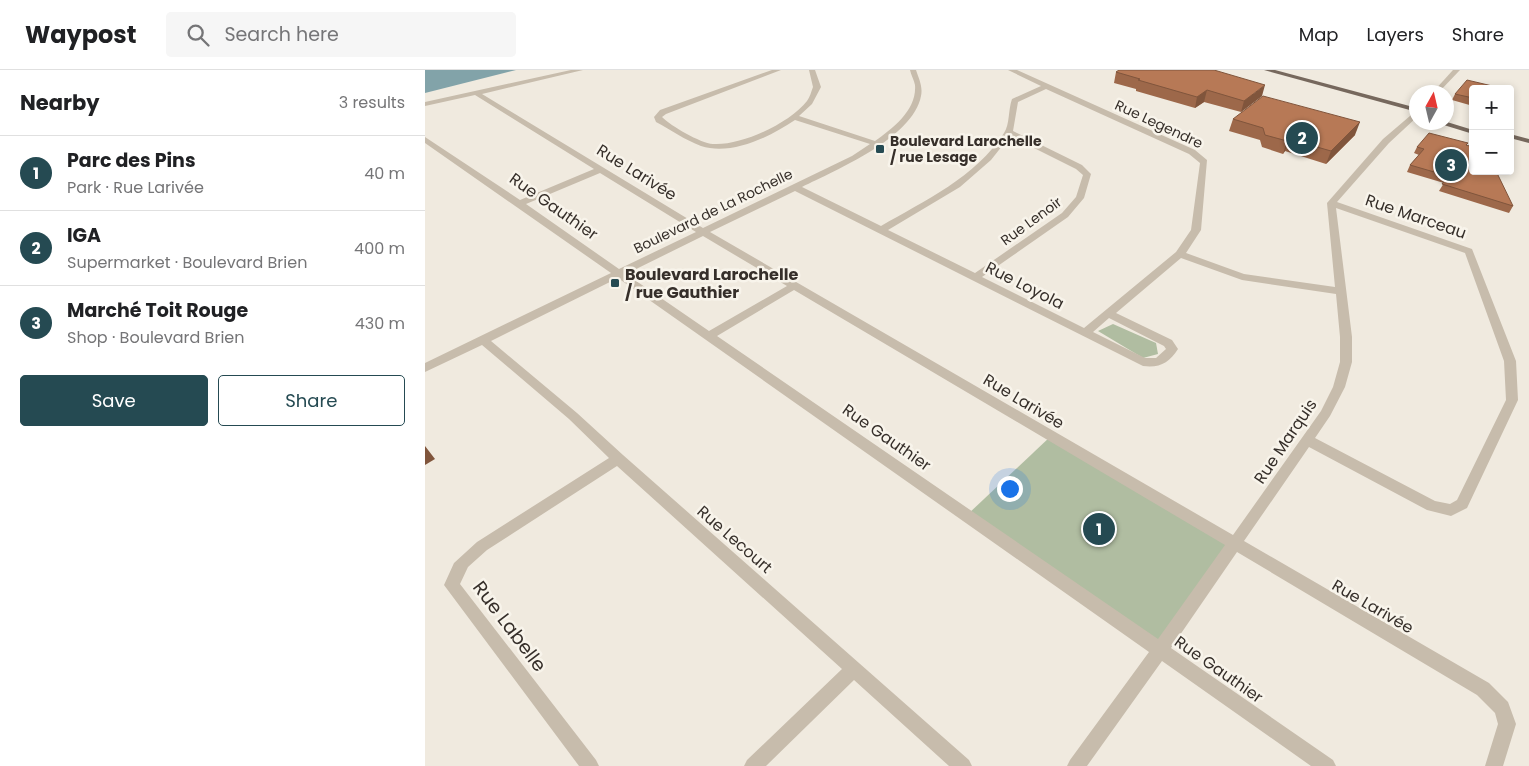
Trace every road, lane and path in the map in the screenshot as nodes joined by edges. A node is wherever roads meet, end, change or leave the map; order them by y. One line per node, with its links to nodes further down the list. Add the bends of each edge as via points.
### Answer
1 (580, 70): 10 (street)
2 (778, 70): 13 (street, via 663,112 659,120 709,146 721,147 757,136)
3 (812, 70): 13 (street, via 817,87 809,104)
4 (913, 70): 24 (street, Boulevard de La Rochelle, via 918,85 915,104)
5 (1011, 70): 9 (street, Rue Legendre)
6 (1267, 70): 12 (main road, via 1336,94)
7 (1457, 70): 8 (street)
8 (1443, 85)
9 (1045, 87): 19 (street, via 1015,101); 32 (street, Rue Legendre, via 1200,157 1204,169 1199,219 1190,242)
10 (476, 93): 11 (street); 26 (street, Rue Larivée)
11 (425, 104)
12 (1409, 112)
13 (794, 117): 24 (street)
14 (1409, 120): 28 (street)
15 (1454, 120): 16 (main road)
16 (1469, 124)
17 (1454, 127): 18 (main road)
18 (1469, 131)
19 (1009, 132): 30 (street, via 988,158 957,185); 34 (street, Rue Lenoir, via 1087,174 1079,198 1065,215)
20 (1514, 137): 22 (main road)
21 (425, 139): 29 (street, Rue Gauthier)
22 (1529, 141)
23 (1514, 143): 25 (main road)
24 (877, 144): 27 (street, Boulevard de La Rochelle)
25 (1529, 148)
26 (602, 169): 29 (street); 31 (street, Rue Larivée)
27 (795, 188): 30 (street, Rue Loyola); 31 (street, Boulevard de La Rochelle)
28 (1331, 203): 36 (street, Rue Marquis); 42 (street, Rue Marceau, via 1469,251 1510,362 1512,400 1462,504 1451,510 1432,506)
29 (519, 204): 33 (street, Rue Gauthier)
30 (881, 230): 34 (street, Rue Loyola)
31 (703, 232): 33 (street, Boulevard de La Rochelle); 35 (street, Rue Larivée)
32 (1180, 254): 36 (street, via 1242,277); 37 (street, Rue Legendre)
33 (618, 272): 39 (street, Rue Gauthier); 40 (street, Boulevard de La Rochelle)
34 (976, 277): 38 (street, Rue Loyola)
35 (795, 284): 39 (street); 44 (street, Rue Larivée)
36 (1339, 291): 42 (street, Rue Marquis, via 1346,362 1339,387)
37 (1109, 314): 38 (street, Rue Legendre); 38 (street, Rue Loyola, via 1168,343 1172,349 1167,358 1156,364 1143,362)
38 (1086, 332)
39 (710, 335): 45 (street, Rue Gauthier)
40 (483, 340): 41 (street, Boulevard de La Rochelle); 43 (street, Rue Lecourt, via 573,416)
41 (425, 368)
42 (1309, 441): 44 (street, Rue Marquis)
43 (618, 459): 46 (street, Rue Lecourt); 47 (street, Rue Labelle, via 482,546 455,572 453,585)
44 (1234, 544): 45 (street, Rue Marquis); 52 (street, Rue Larivée, via 1483,689 1502,708 1507,724)
45 (1161, 649): 50 (street, Rue Marquis); 51 (street, Rue Gauthier)
46 (855, 668): 48 (street); 49 (street, Rue Lecourt)
47 (590, 766)
48 (753, 766)
49 (963, 766)
50 (1076, 766)
51 (1327, 766)
52 (1494, 766)

